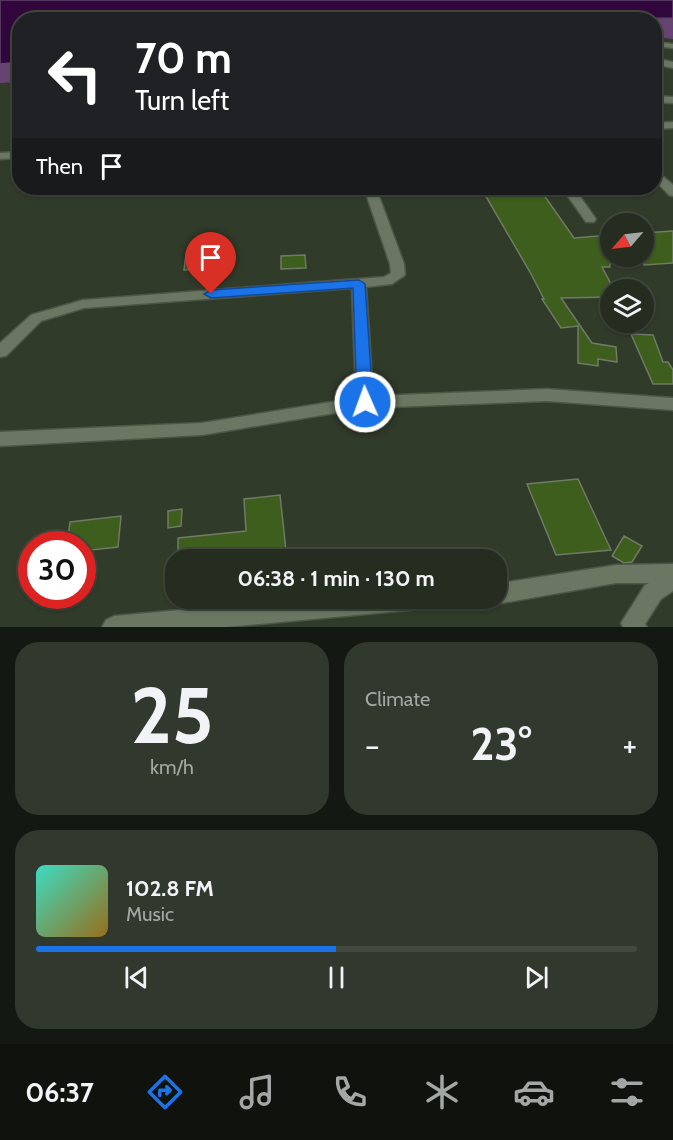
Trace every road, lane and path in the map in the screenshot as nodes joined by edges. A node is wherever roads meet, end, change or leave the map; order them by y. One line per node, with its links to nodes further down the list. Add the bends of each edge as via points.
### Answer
1 (662, 180): 2 (street)
2 (673, 192)
3 (372, 195): 6 (street, via 398,275 387,281)
4 (573, 195): 5 (street)
5 (590, 219)
6 (359, 284): 7 (street, via 83,304 36,318); 8 (street)
7 (0, 352)
8 (365, 402): 9 (street, via 547,395); 10 (street, via 202,429)
9 (673, 404)
10 (0, 440)
11 (673, 573): 13 (street, via 616,574)
12 (673, 580): 16 (street, via 653,592 633,623)
13 (507, 592)
14 (310, 609): 15 (street)
15 (114, 627)
16 (635, 627)

